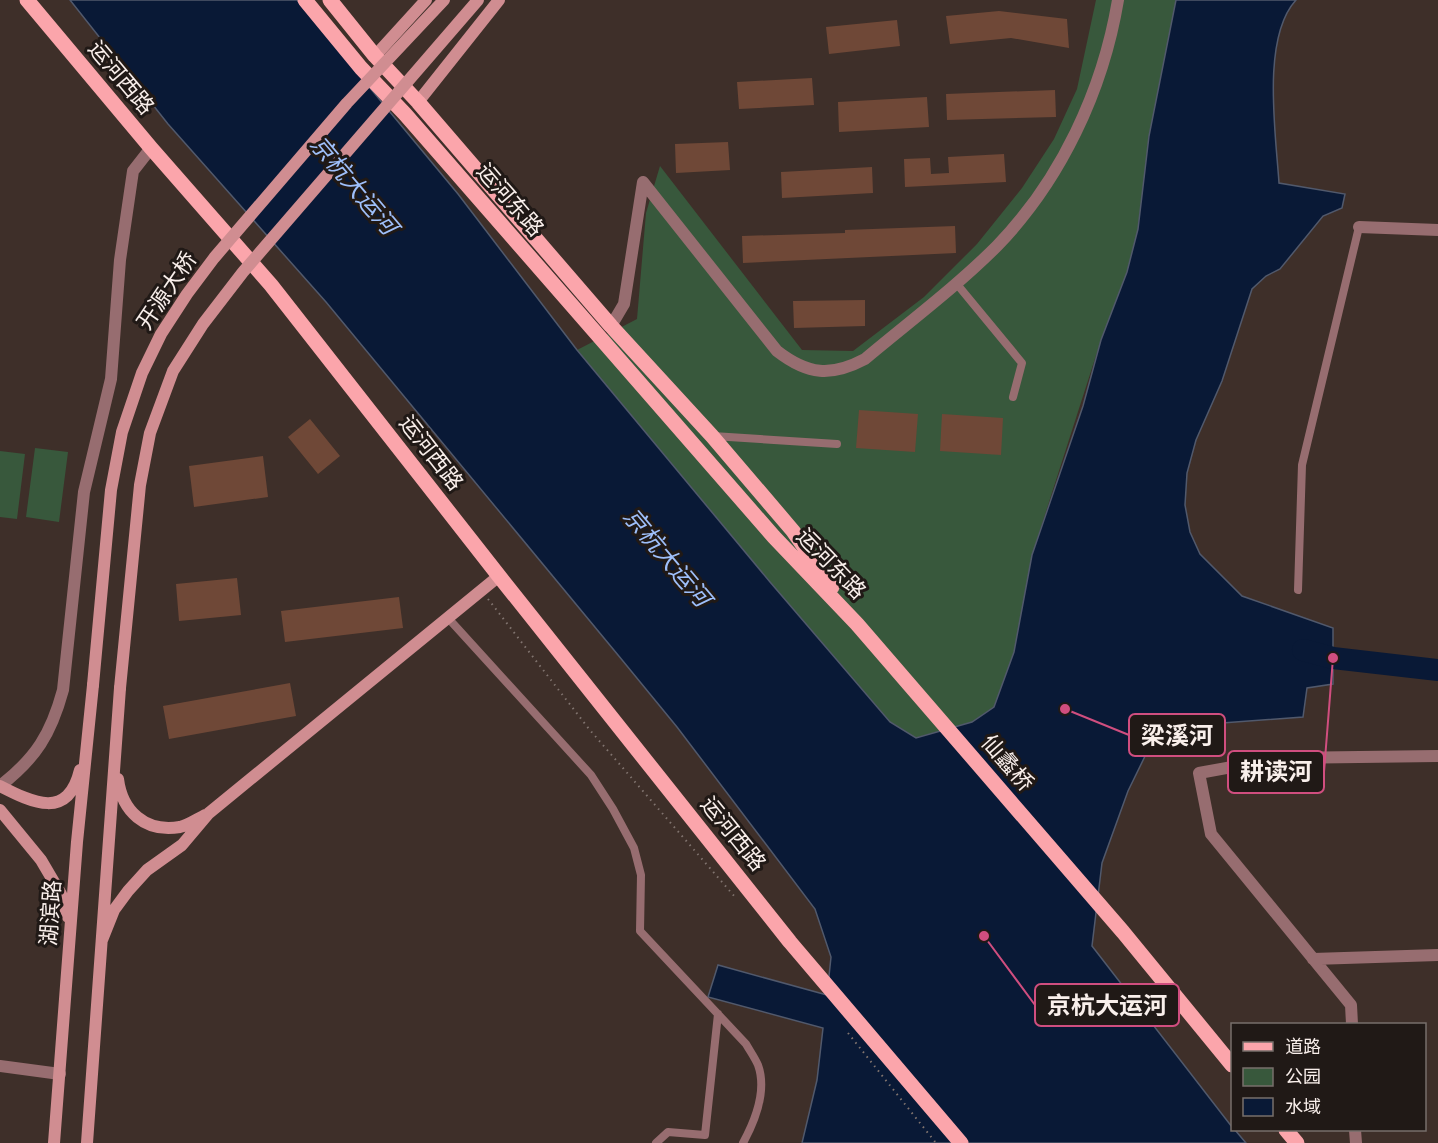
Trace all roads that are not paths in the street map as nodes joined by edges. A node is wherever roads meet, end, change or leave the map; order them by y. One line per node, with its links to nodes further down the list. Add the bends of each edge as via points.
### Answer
1 (27, 0): 11 (main road, 运河西路)
2 (305, 0): 22 (main road, 运河东路, via 774,537)
3 (330, 0): 9 (main road, 运河东路)
4 (426, 0): 9 (main road)
5 (444, 0): 23 (main road, 开源大桥, bridge, via 347,103 214,258 161,334 142,374 120,444 111,490)
6 (478, 0): 25 (main road, bridge, via 243,272 173,371 150,433 140,485)
7 (499, 0): 10 (main road)
8 (1118, 0): 14 (street, via 1092,95 1054,173 998,245)
9 (375, 56): 10 (main road, 运河东路)
10 (418, 102): 15 (main road, 运河东路)
11 (151, 148): 19 (main road, 运河西路, via 272,285); 27 (street, via 133,171 120,260 111,379 84,492 63,690 55,719 43,741 28,762)
12 (1359, 227): 13 (street); 20 (lane, via 1302,465)
13 (1438, 230)
14 (956, 283): 15 (street, via 865,359 846,369 811,370 792,363 777,351 643,182 624,304); 16 (lane, via 1022,363)
15 (611, 327): 17 (main road, 运河东路)
16 (1013, 397)
17 (712, 436): 18 (lane); 22 (main road, 运河东路, via 793,531)
18 (837, 444)
19 (499, 576): 21 (main road); 44 (main road, 运河西路, via 790,942)
20 (1298, 590)
21 (448, 618): 29 (main road); 34 (lane, via 591,775 634,848 641,875 640,931)
22 (857, 624): 36 (main road, 仙蠡桥)
23 (93, 685): 24 (main road, 湖滨路)
24 (88, 734): 27 (main road, via 78,779 69,796 55,804 33,802); 30 (main road, 湖滨路)
25 (115, 752): 29 (main road, via 120,795 134,816 156,827 180,827); 31 (main road)
26 (1438, 756): 33 (street, via 1281,758 1199,773 1211,834)
27 (0, 786)
28 (0, 810): 30 (main road, via 41,860 62,894)
29 (209, 813): 31 (main road, via 182,845 147,870 128,891 114,910)
30 (71, 926): 38 (main road, 湖滨路)
31 (102, 940): 41 (main road)
32 (1438, 955): 33 (street)
33 (1313, 959): 35 (street, via 1352,1005)
34 (718, 1014): 42 (lane, via 705,1135 668,1132); 43 (lane, via 746,1044 758,1066 761,1088 754,1121)
35 (1352, 1023)
36 (1231, 1063)
37 (0, 1065): 38 (street)
38 (60, 1074): 40 (main road, 湖滨路)
39 (1287, 1131): 45 (main road)
40 (54, 1143)
41 (87, 1143)
42 (656, 1143)
43 (743, 1143)
44 (961, 1143)
45 (1297, 1143)

